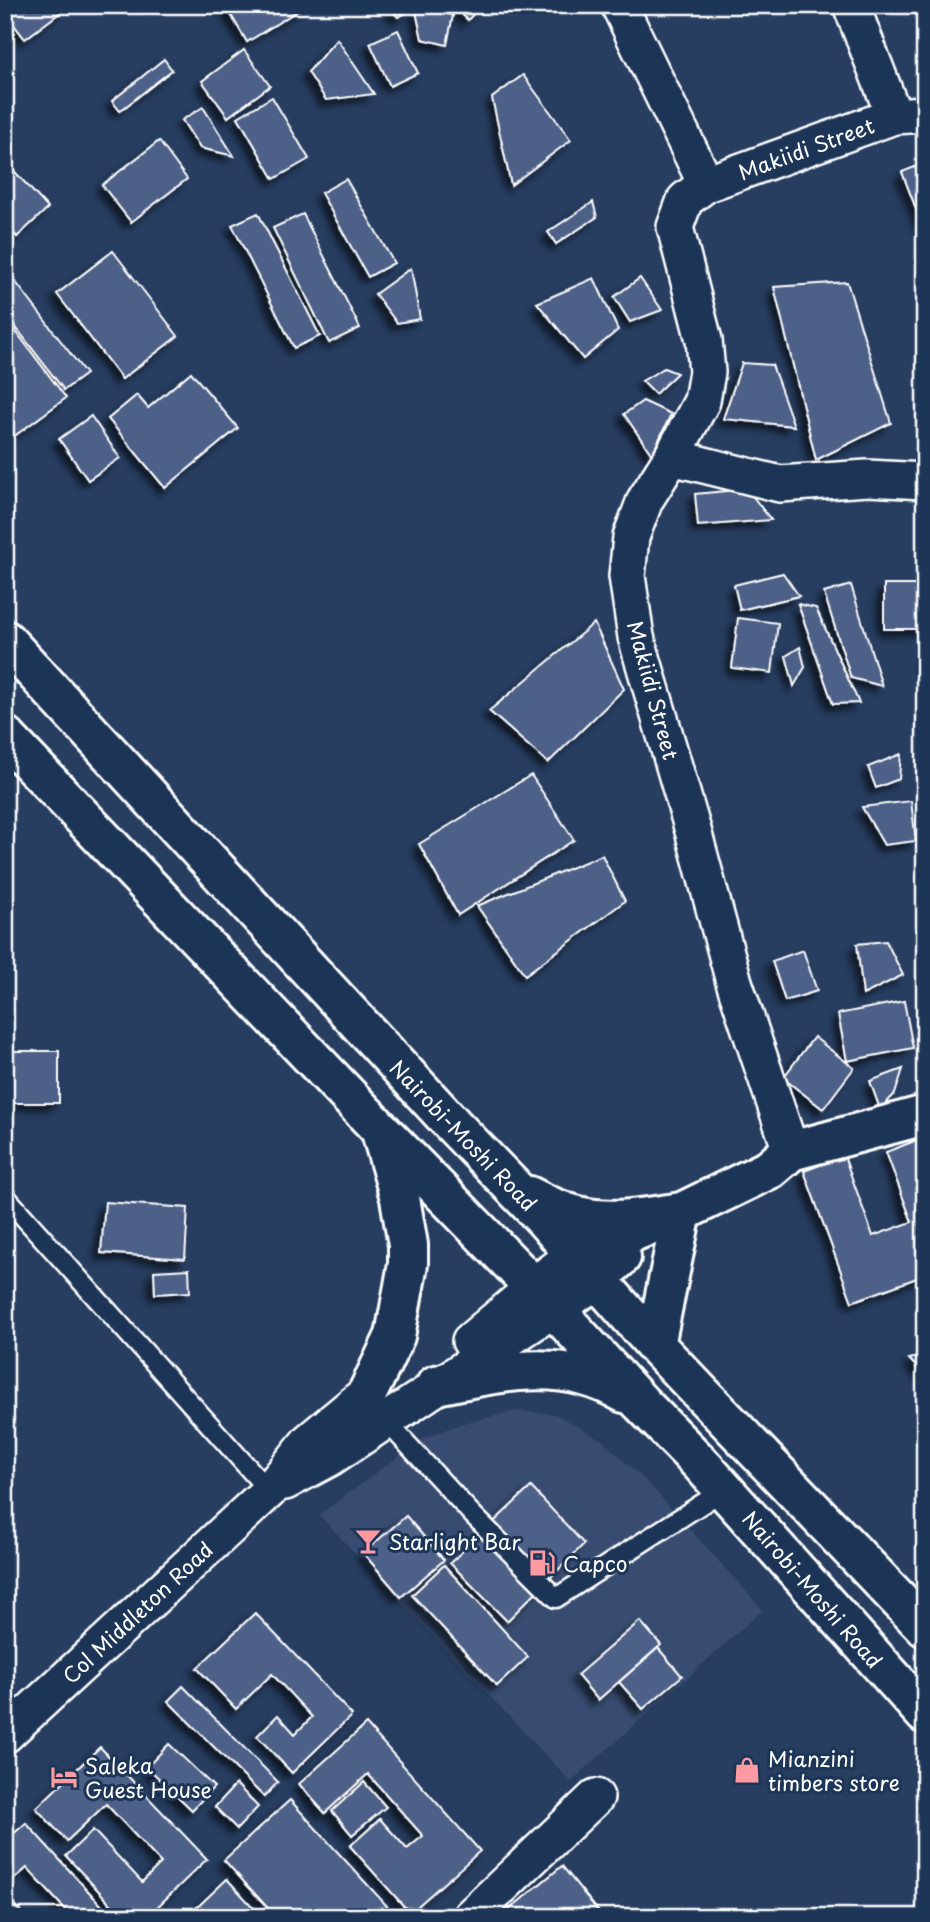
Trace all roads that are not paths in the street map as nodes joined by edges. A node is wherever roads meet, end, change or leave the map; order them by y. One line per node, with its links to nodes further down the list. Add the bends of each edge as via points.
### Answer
1 (619, 5): 4 (street)
2 (851, 5): 3 (street)
3 (909, 115): 4 (street, Makiidi Street)
4 (706, 184): 5 (street, Makiidi Street, via 685,200 675,227 704,340 707,372 702,401)
5 (672, 457): 6 (street, via 780,484 867,478); 11 (street, Makiidi Street, via 645,500 631,537 627,576 636,637 734,982)
6 (925, 481)
7 (5, 640): 12 (main road, Nairobi-Moshi Road)
8 (5, 736): 10 (main road, Nairobi-Moshi Road)
9 (925, 1115): 11 (main road)
10 (380, 1129): 16 (main road, Nairobi-Moshi Road); 20 (main road, via 400,1198 408,1264 396,1336)
11 (791, 1151): 14 (main road, via 771,1169)
12 (517, 1190): 14 (main road, via 545,1205 593,1220); 15 (main road, Nairobi-Moshi Road)
13 (5, 1196): 23 (lane)
14 (682, 1212): 15 (main road, Col Middleton Road); 17 (main road)
15 (586, 1267): 16 (main road, Col Middleton Road); 17 (main road, Nairobi-Moshi Road)
16 (544, 1298): 18 (street, Col Middleton Road); 19 (main road, Nairobi-Moshi Road); 21 (street, Col Middleton Road)
17 (655, 1345): 24 (main road, Nairobi-Moshi Road)
18 (436, 1385): 19 (main road, via 522,1369 554,1370 586,1374); 20 (street, Col Middleton Road)
19 (641, 1403): 22 (main road, Nairobi-Moshi Road)
20 (377, 1406): 21 (street); 22 (lane, via 471,1513 556,1598); 23 (street, Col Middleton Road, via 309,1441)
21 (349, 1444): 23 (street, Col Middleton Road)
22 (724, 1489): 25 (main road, Nairobi-Moshi Road)
23 (270, 1491): 26 (street, Col Middleton Road)
24 (925, 1627)
25 (925, 1714)
26 (5, 1735)
27 (596, 1797): 28 (street)
28 (470, 1917)

